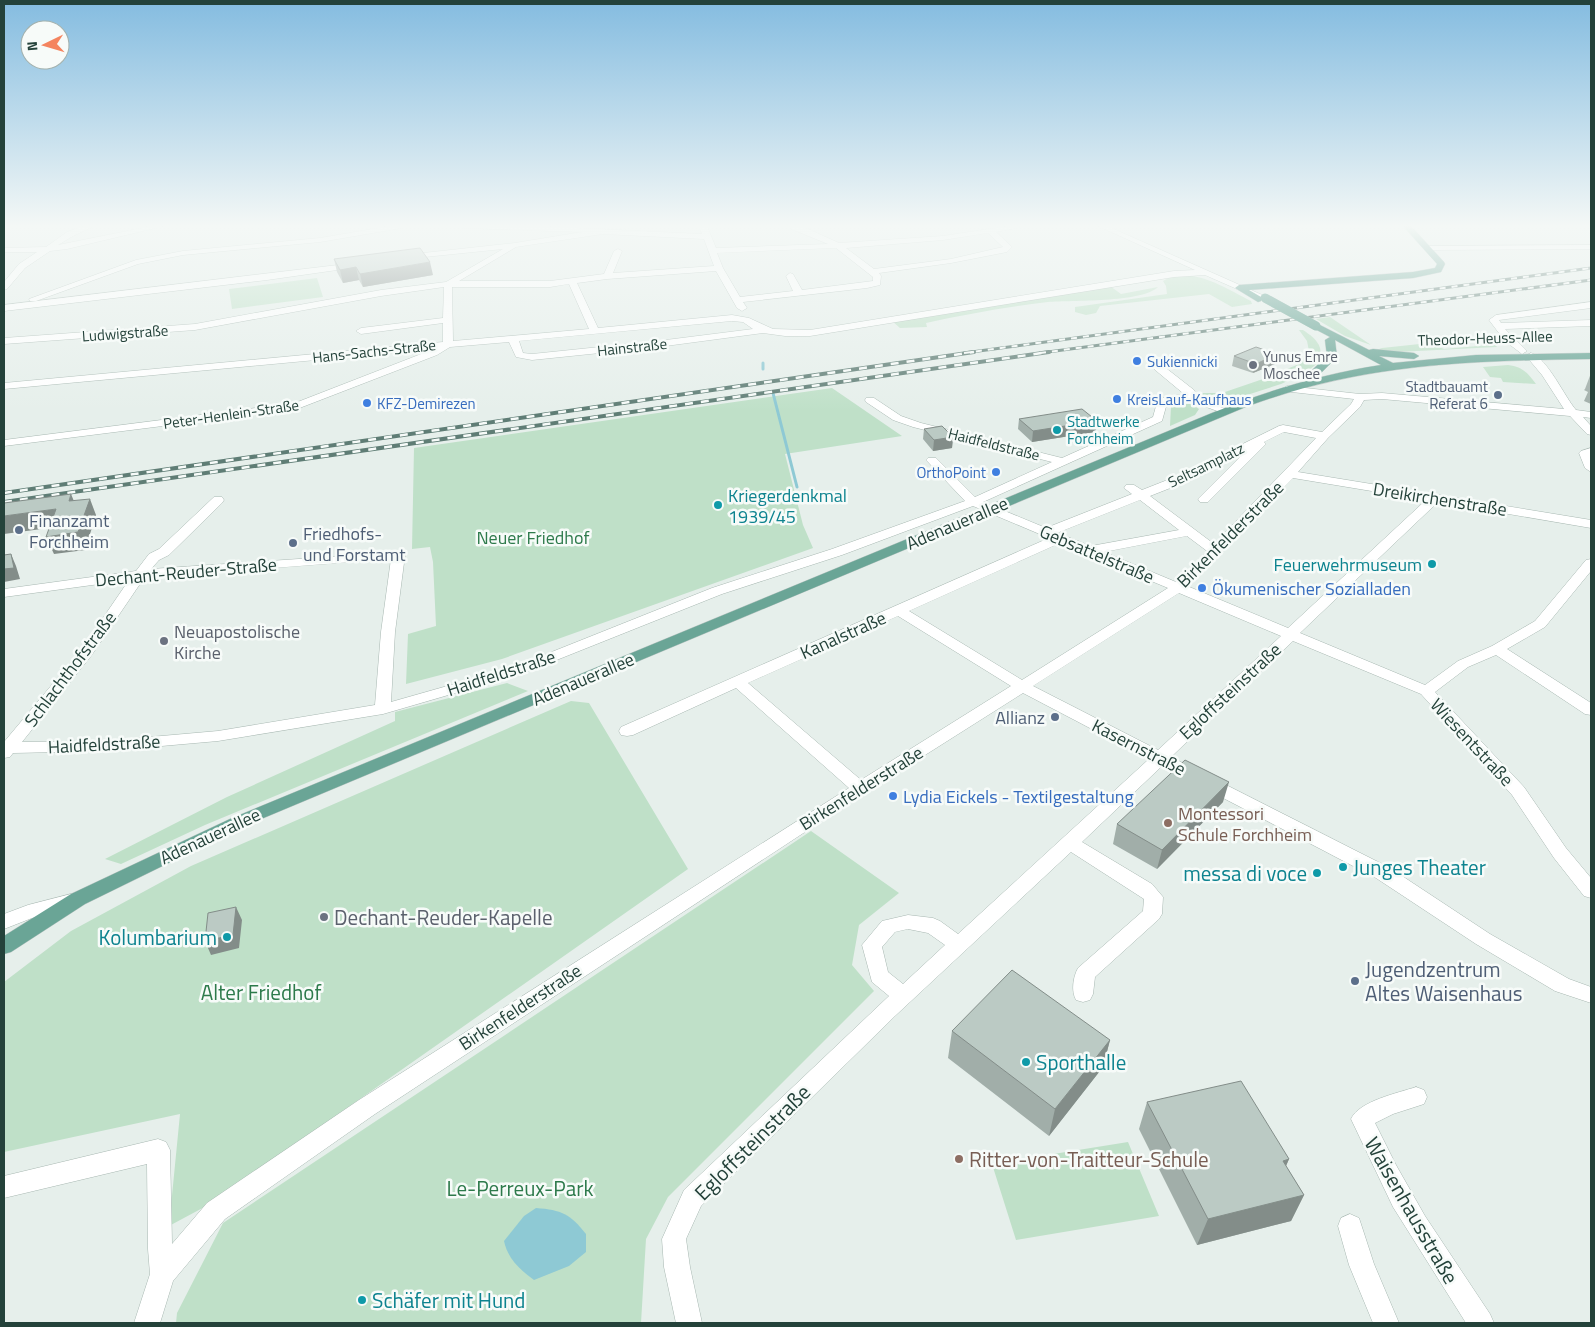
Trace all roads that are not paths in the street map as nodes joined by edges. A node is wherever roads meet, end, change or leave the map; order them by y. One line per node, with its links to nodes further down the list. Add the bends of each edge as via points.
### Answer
1 (61, 288): 16 (street)
2 (176, 288): 16 (street)
3 (419, 288): 27 (street, Ludwigstraße, via 195,327)
4 (448, 288): 18 (street)
5 (575, 288): 22 (street)
6 (730, 288): 14 (street)
7 (796, 288): 12 (street)
8 (848, 288): 12 (street)
9 (1087, 288): 23 (street, Hainstraße, via 810,333)
10 (1239, 288): 13 (main road)
11 (1268, 288): 13 (main road, via 1262,291)
12 (799, 293): 14 (street)
13 (1262, 299): 21 (main road)
14 (737, 300): 17 (street, via 746,315)
15 (1591, 305): 20 (street, via 1496,318 1494,320)
16 (8, 308)
17 (744, 318): 22 (street, Hans-Sachs-Straße); 23 (street, Hainstraße)
18 (448, 320): 24 (street); 28 (street)
19 (1591, 323): 20 (street)
20 (1499, 326): 31 (street, via 1508,339)
21 (1312, 327): 26 (main road); 29 (main road)
22 (595, 330): 25 (street, Hans-Sachs-Straße)
23 (763, 330): 25 (street, Hainstraße, via 532,357 518,355)
24 (361, 331)
25 (513, 338): 28 (street, Hans-Sachs-Straße)
26 (1330, 340): 32 (main road); 37 (main road, via 1332,357)
27 (4, 341)
28 (448, 344): 38 (street, Hans-Sachs-Straße); 50 (street, Peter-Henlein-Straße, via 434,354 297,406)
29 (1350, 345): 32 (main road); 35 (main road)
30 (1591, 350): 31 (main road, Theodor-Heuss-Allee)
31 (1526, 354): 33 (main road, Theodor-Heuss-Allee); 34 (main road, Theodor-Heuss-Allee); 35 (main road, Theodor-Heuss-Allee); 44 (street, via 1541,366)
32 (1369, 356): 33 (main road); 35 (main road); 37 (main road, Adenauerallee)
33 (1414, 356): 35 (main road, Theodor-Heuss-Allee)
34 (1591, 356)
35 (1385, 365): 39 (main road, Adenauerallee)
36 (1158, 367): 40 (street, Haidfeldstraße, via 1190,392)
37 (1314, 374): 43 (main road, Adenauerallee)
38 (4, 386)
39 (1287, 389): 41 (street); 46 (main road, Adenauerallee)
40 (1188, 396): 43 (street, Haidfeldstraße); 53 (street, Haidfeldstraße, via 1162,400 1158,420)
41 (1360, 397): 44 (street, via 1382,396); 49 (street, Birkenfelderstraße)
42 (870, 400): 53 (street, Haidfeldstraße, via 897,418 917,425)
43 (1220, 409): 46 (main road, Adenauerallee, via 1190,420)
44 (1574, 413): 45 (street); 47 (street)
45 (1591, 415)
46 (1173, 432): 61 (main road, Adenauerallee)
47 (1591, 432)
48 (1269, 434): 49 (street, Seltsamplatz, via 1283,428); 56 (street, Seltsamplatz, via 1184,478); 58 (street, Seltsamplatz)
49 (1324, 436): 55 (street, Birkenfelderstraße)
50 (4, 443)
51 (1591, 451): 54 (street, via 1586,453)
52 (932, 460): 60 (street, Haidfeldstraße)
53 (1065, 462): 60 (street, Haidfeldstraße)
54 (1591, 468)
55 (1290, 474): 57 (street, Dreikirchenstraße); 66 (street, Birkenfelderstraße)
56 (1136, 491): 63 (street, Seltsamplatz); 64 (street, Seltsamplatz)
57 (1435, 498): 62 (street, Dreikirchenstraße); 72 (street, Egloffsteinstraße)
58 (1204, 499)
59 (218, 500): 68 (street, Schlachthofstraße, via 164,552 154,557)
60 (973, 502): 61 (street, Haidfeldstraße); 77 (street, Haidfeldstraße, via 837,552 717,591 519,670)
61 (989, 509): 64 (street, Gebsattelstraße); 85 (main road, Adenauerallee, via 236,823)
62 (1591, 524)
63 (1188, 532): 65 (street); 66 (street, Seltsamplatz)
64 (1052, 536): 65 (street, Gebsattelstraße); 71 (street, Kanalstraße)
65 (1087, 550): 69 (street, Gebsattelstraße)
66 (1215, 551): 69 (street, Birkenfelderstraße)
67 (1591, 563): 73 (street, Wiesentstraße, via 1540,624)
68 (140, 574): 70 (street, Dechant-Reuder-Straße); 77 (street, Dechant-Reuder-Straße, via 398,554); 80 (street, Schlachthofstraße, via 86,653)
69 (1178, 588): 72 (street, Gebsattelstraße); 75 (street, Birkenfelderstraße)
70 (4, 593)
71 (898, 610): 74 (street, Kanalstraße); 75 (street, Kasernstraße)
72 (1290, 634): 76 (street, Gebsattelstraße); 81 (street, Egloffsteinstraße)
73 (1497, 649): 76 (street, Wiesentstraße, via 1463,664); 78 (street)
74 (738, 682): 79 (street, Kanalstraße); 82 (street)
75 (1021, 686): 81 (street, Kasernstraße); 82 (street, Birkenfelderstraße)
76 (1426, 691): 84 (street, Wiesentstraße, via 1518,791 1560,853)
77 (383, 709): 80 (street, Haidfeldstraße, via 218,736)
78 (1591, 710)
79 (626, 731)
80 (6, 751)
81 (1159, 758): 83 (street, Egloffsteinstraße); 90 (street, Kasernstraße, via 1383,873 1482,939 1562,985)
82 (861, 788): 95 (street, Birkenfelderstraße, via 366,1107 216,1212)
83 (1070, 843): 87 (street, Egloffsteinstraße); 89 (street, via 1154,897 1152,914 1085,974)
84 (1591, 891)
85 (78, 899): 86 (street); 88 (main road, Adenauerallee)
86 (4, 922)
87 (958, 944): 91 (street, Egloffsteinstraße); 91 (street, via 933,926 908,922 889,926 872,945 879,976)
88 (4, 946)
89 (1083, 994)
90 (1591, 995)
91 (896, 1003): 97 (street, Egloffsteinstraße, via 692,1198 674,1239)
92 (1416, 1097): 99 (street, Waisenhausstraße, via 1387,1106 1362,1120 1375,1151 1437,1258)
93 (4, 1187): 95 (street, via 158,1150)
94 (1350, 1226): 98 (street)
95 (163, 1274): 96 (street)
96 (147, 1323)
97 (689, 1323)
98 (1386, 1323)
99 (1481, 1323)

